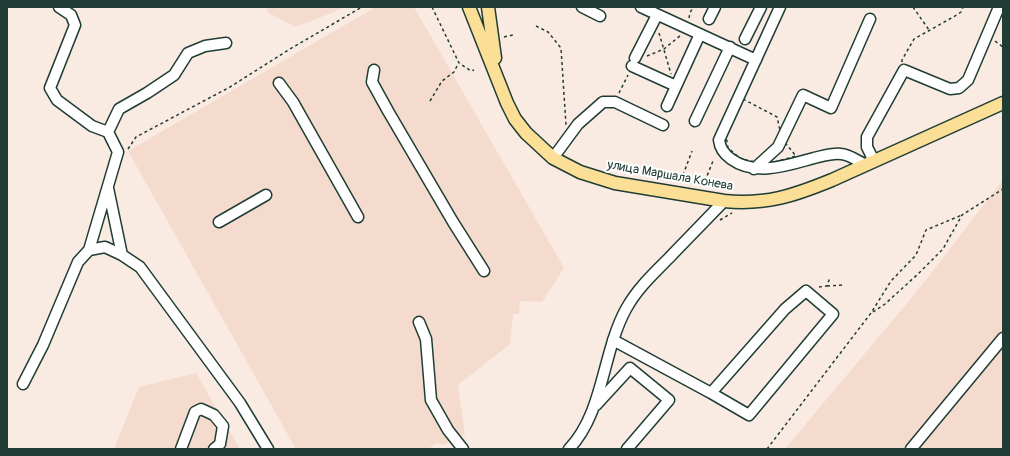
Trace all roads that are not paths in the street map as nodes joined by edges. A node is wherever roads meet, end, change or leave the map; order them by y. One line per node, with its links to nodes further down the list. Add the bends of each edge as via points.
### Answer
1 (59, 7): 27 (lane, via 71,16 75,25 50,88 57,100 92,126)
2 (469, 7): 21 (main road)
3 (582, 7): 11 (lane)
4 (641, 7): 10 (lane)
5 (715, 7): 12 (lane)
6 (761, 7): 15 (lane)
7 (780, 7): 18 (lane)
8 (999, 7): 29 (lane, via 968,80 959,88 950,89 904,70 867,137)
9 (490, 8): 21 (main road)
10 (657, 15): 14 (lane); 22 (lane, via 636,61)
11 (600, 16)
12 (709, 19)
13 (870, 20): 30 (lane, via 831,108 803,95 778,147)
14 (700, 34): 17 (lane); 22 (lane)
15 (745, 39)
16 (226, 42): 27 (lane, via 188,53 174,75 119,109)
17 (730, 47): 18 (lane); 25 (lane)
18 (756, 60): 30 (lane, via 719,140 725,155 736,163)
19 (374, 70): 38 (lane, via 372,82)
20 (279, 83): 34 (lane, via 293,102)
21 (500, 85): 28 (main road, улица Маршала Конева, via 515,118 526,133)
22 (676, 86): 24 (lane)
23 (1003, 104): 29 (main road, улица Маршала Конева)
24 (666, 106)
25 (695, 121)
26 (663, 125): 28 (lane, via 615,102 603,102 578,124)
27 (108, 132): 31 (lane, via 118,152)
28 (552, 158): 33 (main road, улица Маршала Конева, via 580,172 615,183)
29 (870, 163): 30 (lane, via 842,154 829,154 784,166); 33 (main road, улица Маршала Конева, via 787,197 756,202)
30 (758, 166)
31 (108, 187): 36 (lane); 37 (lane)
32 (266, 195): 35 (lane)
33 (724, 201): 41 (lane, via 640,287 625,310)
34 (358, 217)
35 (219, 222)
36 (89, 250): 37 (lane, via 105,247); 42 (lane, via 78,262 43,345)
37 (122, 255): 47 (lane, via 140,267 240,403)
38 (484, 271)
39 (418, 322): 48 (lane, via 426,339 431,400 448,430)
40 (1003, 338): 51 (lane)
41 (613, 340): 43 (lane); 44 (lane)
42 (23, 384)
43 (711, 393): 43 (lane, via 749,415 833,314 806,291 785,309)
44 (593, 408): 49 (lane, via 590,420); 50 (lane, via 630,368 669,400)
45 (221, 447): 46 (lane, via 223,426 214,415 201,410 195,412)
46 (181, 449)
47 (268, 449)
48 (463, 449)
49 (569, 449)
50 (627, 449)
51 (911, 449)

